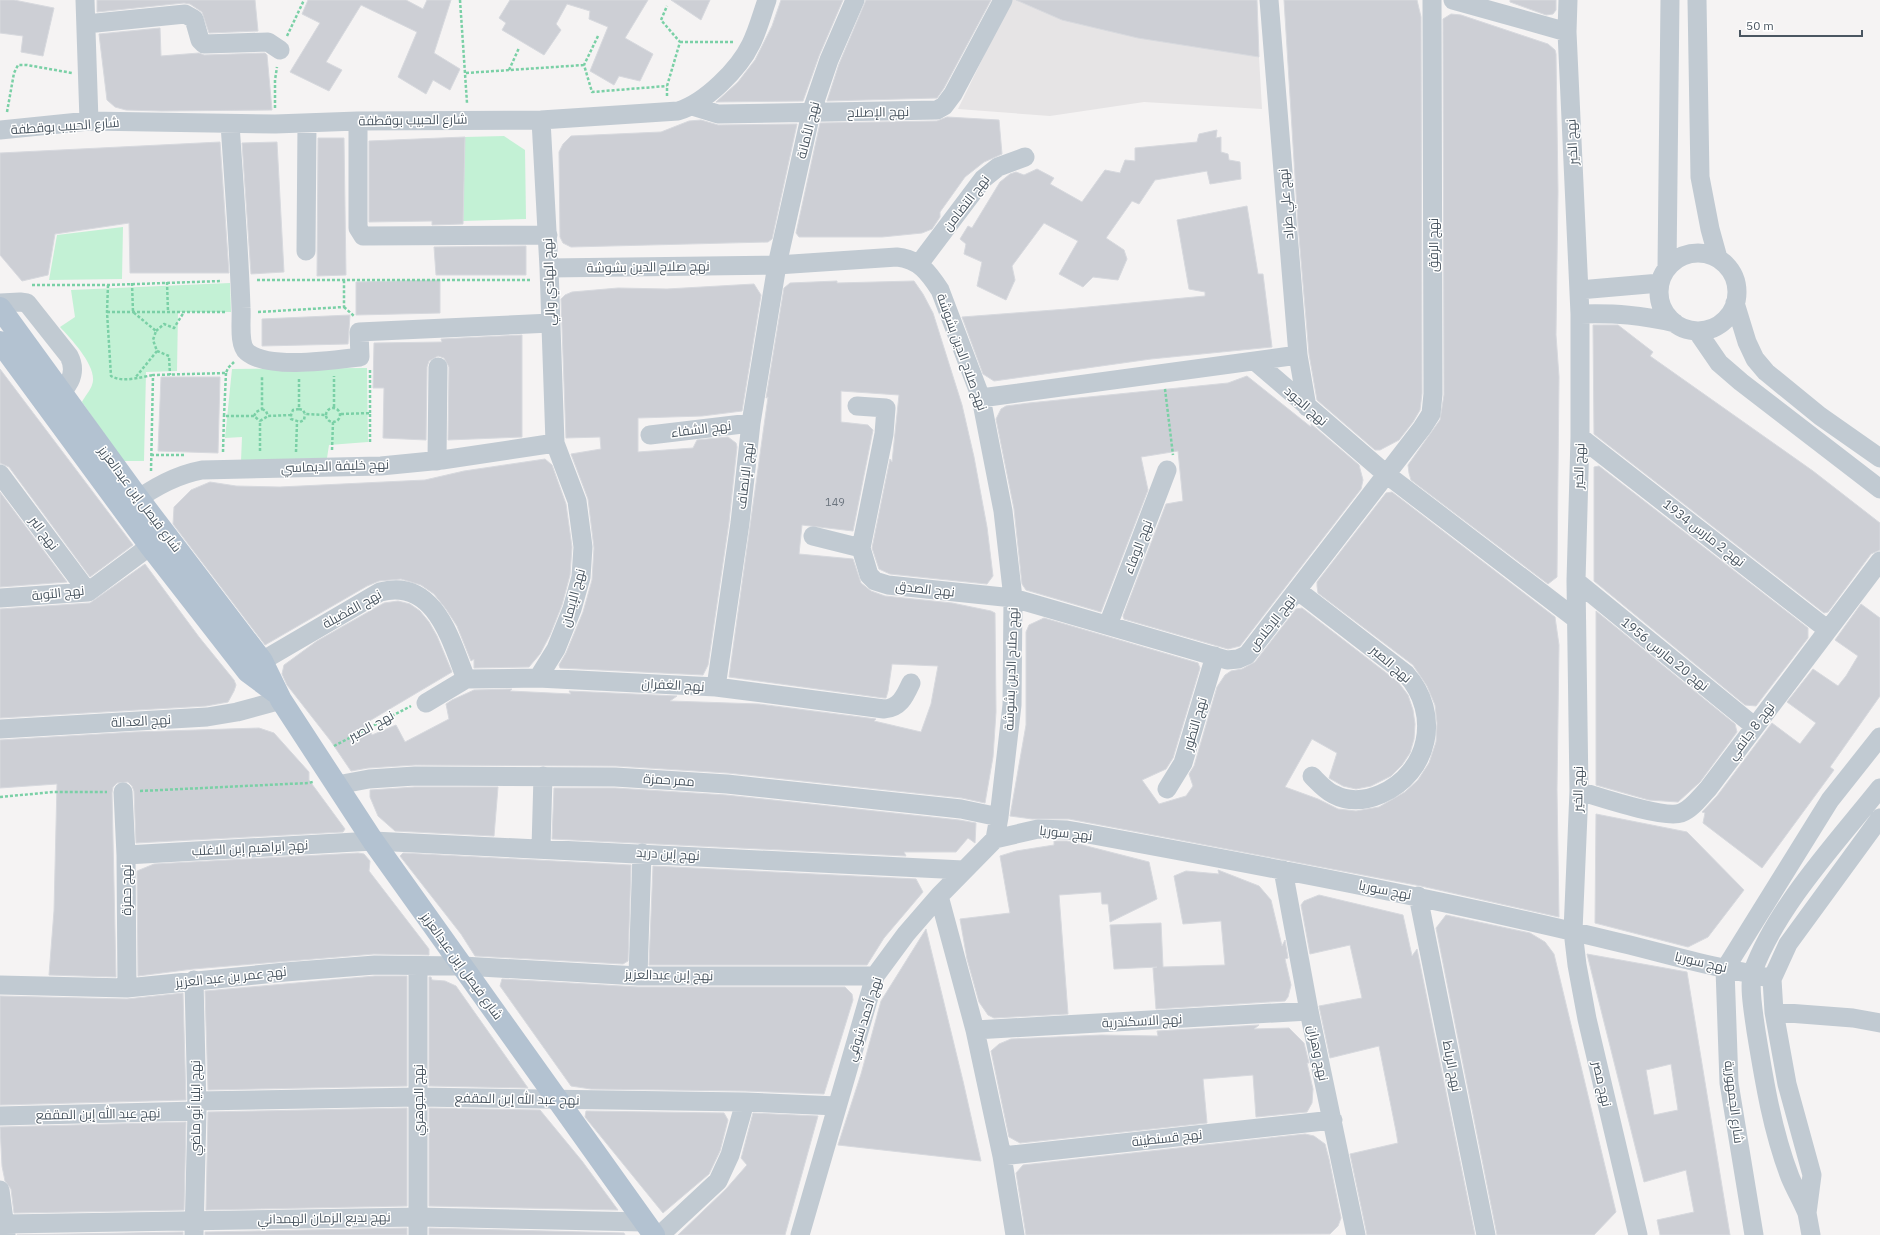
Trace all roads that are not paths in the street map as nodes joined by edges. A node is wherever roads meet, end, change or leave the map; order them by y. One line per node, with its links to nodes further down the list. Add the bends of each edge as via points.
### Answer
1 (85, 0): 11 (street)
2 (767, 0): 14 (street, شارع الحبيب بوقطفة, via 752,43 742,59 712,91)
3 (855, 0): 15 (street, نهج الأمانة, via 829,60)
4 (1003, 0): 15 (street, نهج الإصلاح, via 953,94 944,106 931,111)
5 (1269, 0): 39 (street, نهج علي طراد)
6 (1432, 0): 54 (street, نهج الرفق, via 1432,407 1431,414 1422,428)
7 (1453, 0): 12 (street)
8 (1568, 0): 12 (street, نهج الخير)
9 (1670, 0): 29 (street)
10 (1697, 0): 25 (street, via 1700,177)
11 (86, 24): 13 (street, via 185,14 194,19 200,40 204,44 268,42); 17 (street)
12 (1567, 32): 30 (street, نهج الخير)
13 (280, 50)
14 (692, 106): 15 (street, نهج الإصلاح, via 718,114); 16 (street, شارع الحبيب بوقطفة, via 667,113)
15 (811, 113): 27 (street, نهج الأمانة)
16 (542, 120): 18 (street, شارع الحبيب بوقطفة); 23 (street, نهج الهادي والي)
17 (90, 121): 20 (street, شارع الحبيب بوقطفة); 21 (street, شارع الحبيب بوقطفة)
18 (358, 121): 19 (street, شارع الحبيب بوقطفة); 23 (street, via 358,228 363,236)
19 (307, 123): 20 (street, شارع الحبيب بوقطفة); 24 (street)
20 (230, 124): 35 (street, via 242,340 254,355 299,362 334,360 360,357 358,332)
21 (2, 130)
22 (1025, 158): 26 (street, نهج التضامن, via 998,167 983,179)
23 (548, 235): 28 (street, نهج الهادي والي)
24 (306, 251)
25 (1718, 258): 29 (street, via 1710,254 1691,253 1682,256); 32 (street, via 1733,273 1737,293)
26 (919, 264): 27 (street, نهج صلاح الدين بشوشة, via 909,258 886,256); 42 (street, نهج صلاح الدين بشوشة, via 940,290)
27 (777, 265): 28 (street, نهج صلاح الدين بشوشة); 46 (street, نهج الإنصاف)
28 (549, 274): 35 (street, نهج الهادي والي)
29 (1664, 275): 30 (street); 36 (street, via 1659,294 1661,305)
30 (1579, 290): 34 (street, نهج الخير)
31 (0, 303): 43 (street, via 27,303 73,363 73,376)
32 (1735, 303): 37 (street, via 1731,313 1720,323 1707,330); 50 (street, via 1755,359 1789,392)
33 (0, 308): 43 (main road, شارع فيصل إبن عبدالعزيز)
34 (1580, 314): 36 (street, via 1644,316); 48 (street, نهج الخير)
35 (551, 323): 49 (street, نهج الهادي والي)
36 (1675, 323): 37 (street)
37 (1697, 331): 55 (street, via 1719,363 1741,382)
38 (0, 342): 43 (main road, شارع فيصل إبن عبدالعزيز)
39 (1298, 355): 40 (street); 45 (street, نهج علي طراد)
40 (1256, 362): 42 (street); 45 (street, نهج الجود)
41 (438, 367): 51 (street)
42 (981, 398): 65 (street, نهج صلاح الدين بشوشة, via 1003,511)
43 (55, 401): 56 (main road, شارع فيصل إبن عبدالعزيز)
44 (858, 406): 59 (street, نهج الصدق, via 886,408 884,434)
45 (1307, 407): 54 (street, نهج الجود)
46 (751, 423): 47 (street, نهج الشفاء); 74 (street, نهج الإنصاف, via 740,523)
47 (650, 435)
48 (1580, 437): 61 (street, نهج الخير); 68 (street, نهج 2 مارس 1934)
49 (555, 443): 51 (street, نهج خليفة الديماسي); 71 (street, نهج الإيمان, via 577,501 582,530 583,560 572,609 556,649)
50 (1880, 458)
51 (437, 461): 56 (street, نهج خليفة الديماسي, via 381,466 194,471 174,479)
52 (1167, 470): 67 (street, نهج الوفاء)
53 (0, 474): 63 (street, نهج البر)
54 (1386, 474): 62 (street, نهج الإخلاص); 66 (street, نهج الجود)
55 (1880, 489)
56 (138, 500): 58 (main road, شارع فيصل إبن عبدالعزيز); 70 (main road, شارع فيصل إبن عبدالعزيز)
57 (813, 536): 59 (street)
58 (150, 546): 63 (street, نهج التوبة); 70 (main road, شارع فيصل إبن عبدالعزيز)
59 (861, 548): 65 (street, نهج الصدق, via 866,570 871,578 880,583)
60 (1880, 561): 68 (street, نهج 8 جانفي)
61 (1576, 581): 66 (street, نهج الخير); 77 (street, نهج 20 مارس 1956)
62 (1297, 590): 69 (street, نهج الإخلاص, via 1247,655 1234,660); 81 (street, نهج الصبر, via 1406,674 1416,685 1424,703 1425,714 1423,750 1412,771 1397,786 1376,796 1353,800 1326,790)
63 (88, 592): 64 (street, نهج التوبة)
64 (0, 598)
65 (1013, 598): 67 (street, نهج الإخلاص); 87 (street, نهج صلاح الدين بشوشة, via 1012,705)
66 (1576, 619): 85 (street, نهج الخير)
67 (1108, 625): 69 (street, نهج الإخلاص)
68 (1828, 630): 77 (street, نهج 8 جانفي)
69 (1215, 656): 84 (street, نهج التطور, via 1183,763)
70 (255, 666): 72 (street, نهج الفضيلة, via 380,592 401,589 420,596 437,612); 75 (main road, شارع فيصل إبن عبدالعزيز)
71 (538, 678): 72 (street, نهج الغفران); 74 (street, نهج الغفران)
72 (466, 679): 76 (street, نهج الغفران)
73 (912, 683): 74 (street, نهج الغفران, via 900,702 892,708 884,709)
74 (716, 687)
75 (279, 696): 78 (street, نهج العدالة, via 237,712 207,717); 82 (main road, شارع فيصل إبن عبدالعزيز)
76 (426, 702)
77 (1754, 726): 85 (street, نهج 8 جانفي, via 1708,789 1687,810 1679,814 1662,814)
78 (0, 729)
79 (1880, 738): 101 (street, via 1830,800)
80 (543, 776): 82 (street, ممر حمزة, via 415,776); 87 (street, ممر حمزة, via 615,777 727,784 961,809); 91 (street)
81 (1312, 776)
82 (334, 780): 90 (main road, شارع فيصل إبن عبدالعزيز)
83 (1880, 788): 102 (street, via 1782,913)
84 (1167, 789)
85 (1579, 791): 98 (street, نهج الخير)
86 (123, 792): 93 (street, نهج حمزة)
87 (1000, 817): 89 (street, نهج صلاح الدين بشوشة)
88 (1880, 818): 105 (street, via 1788,944)
89 (995, 839): 94 (street, نهج أحمد شوقي); 95 (street, نهج سوريا, via 1038,829 1062,830)
90 (373, 841): 91 (street, نهج إبن دريد); 93 (street, نهج ابراهيم إبن الاغلب); 100 (main road, شارع فيصل إبن عبدالعزيز)
91 (541, 848): 92 (street, نهج إبن دريد)
92 (642, 853): 94 (street, نهج إبن دريد); 103 (street)
93 (126, 855): 108 (street, نهج حمزة)
94 (963, 870): 96 (street, نهج أحمد شوقي)
95 (1283, 870): 97 (street, نهج سوريا); 109 (street, نهج وهران)
96 (939, 896): 104 (street, نهج أحمد شوقي, via 906,934); 112 (street)
97 (1418, 896): 98 (street, نهج سوريا); 130 (street, نهج الرباط)
98 (1573, 931): 101 (street, نهج سوريا); 131 (street, نهج مصر, via 1587,1020)
99 (418, 966): 100 (street, نهج عمر بن عبد العزيز); 106 (street, نهج عمر بن عبد العزيز, via 325,968); 113 (street, نهج الجوهري)
100 (463, 966): 103 (street, نهج إبن عبدالعزيز); 114 (main road, شارع فيصل إبن عبدالعزيز)
101 (1724, 969): 102 (street, نهج سوريا); 132 (street, شارع الجمهورية, via 1729,1083)
102 (1752, 972): 105 (street, نهج سوريا); 122 (street, via 1752,1007 1774,1129 1791,1178)
103 (638, 976): 104 (street, نهج إبن عبدالعزيز)
104 (875, 976): 117 (street, نهج أحمد شوقي)
105 (1772, 979): 110 (street)
106 (194, 980): 108 (street, نهج عمر بن عبد العزيز); 116 (street, نهج ايليا أبو ماضي)
107 (0, 985): 108 (street, نهج عمر بن عبد العزيز)
108 (127, 988)
109 (1309, 1011): 112 (street, نهج الاسكندرية); 119 (street, نهج وهران)
110 (1774, 1012): 111 (street, via 1853,1018); 122 (street, via 1787,1084 1812,1175)
111 (1880, 1023)
112 (975, 1030): 120 (street)
113 (418, 1097): 114 (street, نهج عبد الله إبن المقفع); 116 (street, نهج عبد الله إبن المقفع); 123 (street, نهج الجوهري)
114 (559, 1101): 115 (street, نهج عبد الله إبن المقفع); 126 (main road, شارع فيصل إبن عبدالعزيز)
115 (745, 1102): 117 (street, نهج عبد الله إبن المقفع); 126 (street, via 730,1155 718,1181)
116 (197, 1106): 118 (street, نهج عبد الله إبن المقفع); 124 (street, نهج ايليا أبو ماضي)
117 (838, 1106): 127 (street, نهج أحمد شوقي)
118 (0, 1116)
119 (1332, 1120): 120 (street, نهج قسنطينة); 129 (street, نهج وهران)
120 (1002, 1156): 128 (street)
121 (0, 1190): 125 (street)
122 (1807, 1213): 133 (street)
123 (418, 1226): 124 (street, نهج بديع الزمان الهمداني); 126 (street, نهج بديع الزمان الهمداني)
124 (194, 1228): 125 (street, نهج بديع الزمان الهمداني)
125 (5, 1229)
126 (652, 1230)
127 (800, 1235)
128 (1015, 1235)
129 (1356, 1235)
130 (1486, 1235)
131 (1638, 1235)
132 (1754, 1235)
133 (1811, 1235)

